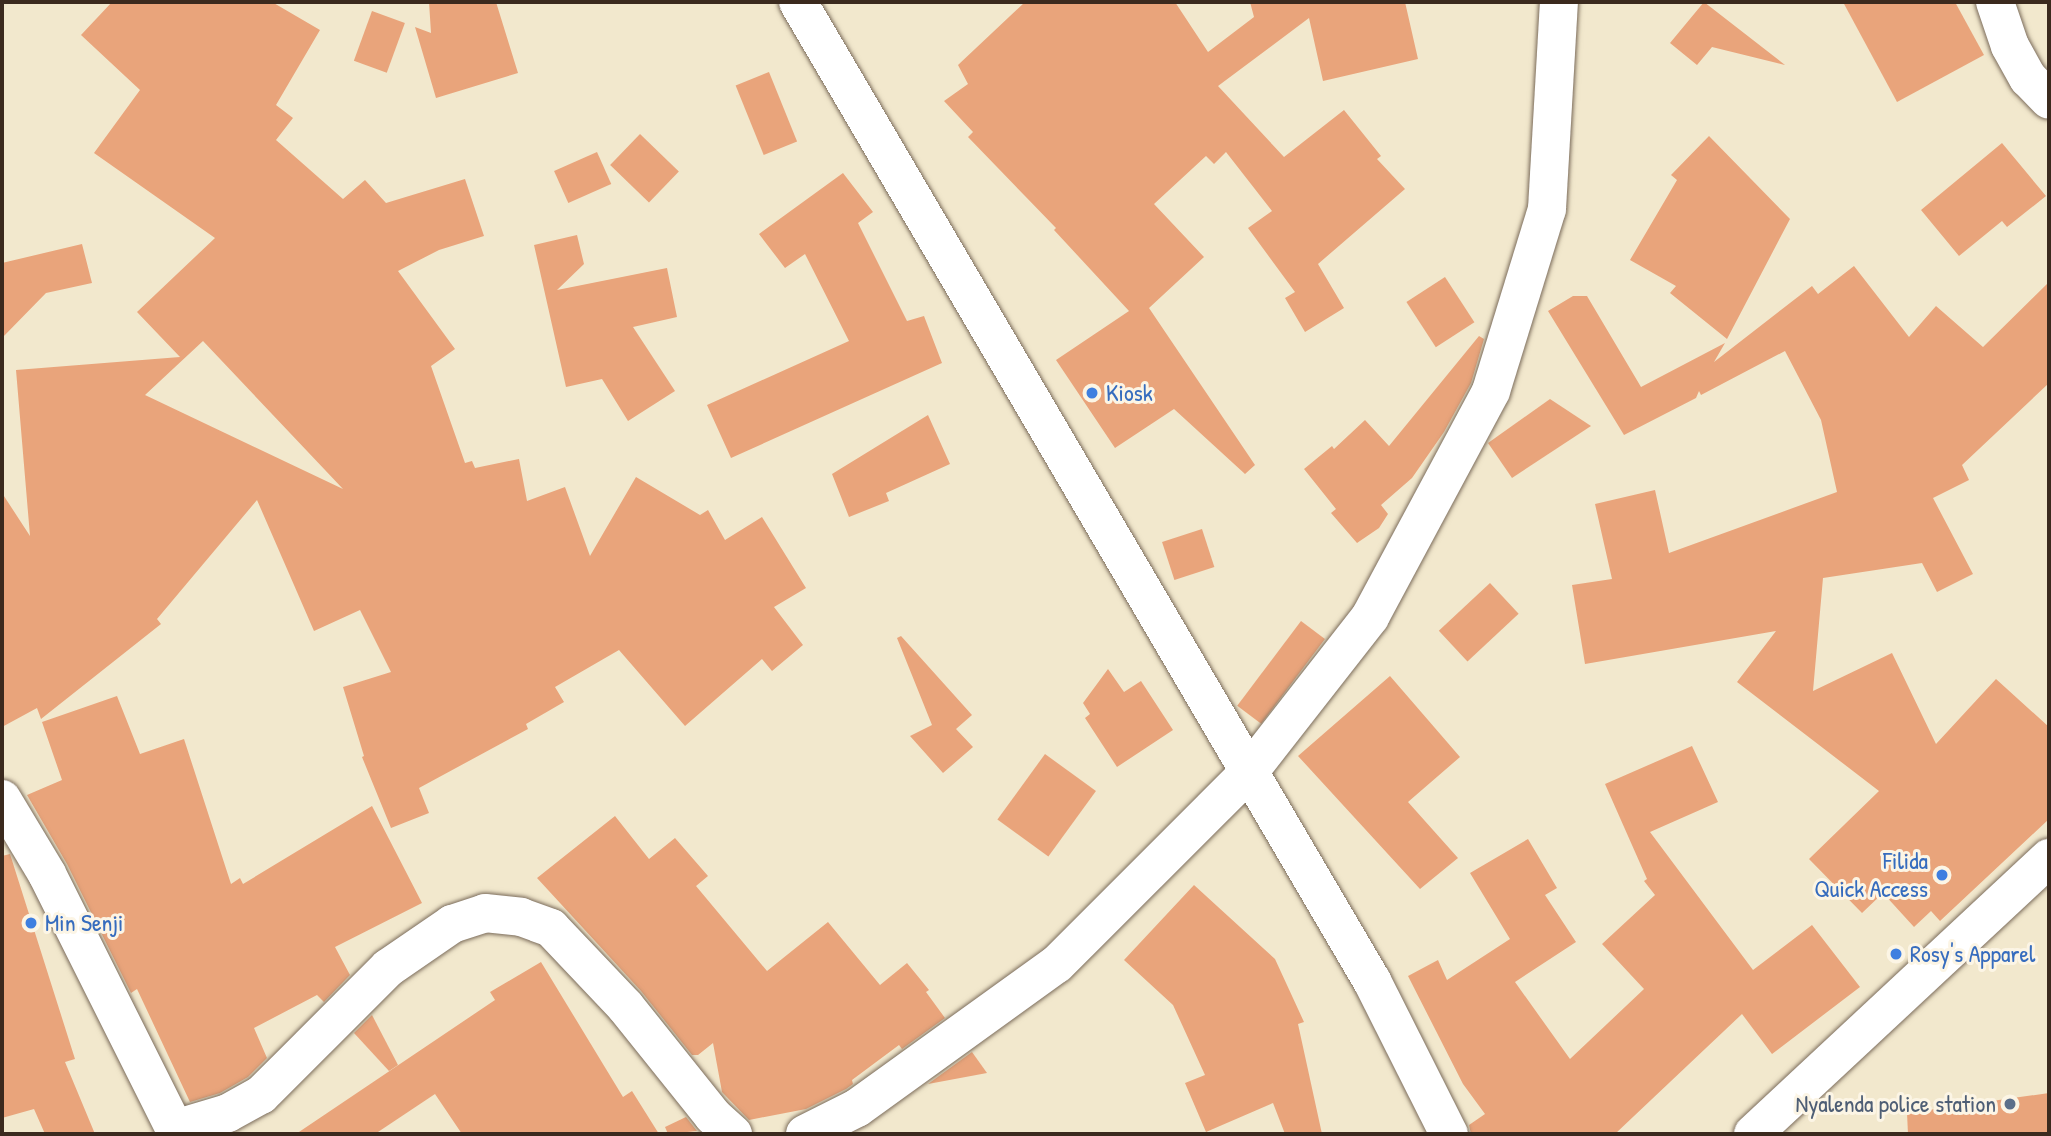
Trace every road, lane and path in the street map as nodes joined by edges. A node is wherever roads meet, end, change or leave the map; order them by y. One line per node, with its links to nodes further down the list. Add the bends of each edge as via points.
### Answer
1 (798, 2): 5 (street)
2 (1559, 2): 5 (street, via 1547,209 1491,391 1370,617)
3 (1995, 2): 4 (street, via 2010,46 2028,78)
4 (2049, 100)
5 (1249, 772): 10 (street, via 1057,964 857,1108); 11 (street, via 1372,981)
6 (2, 800): 8 (street, via 47,874)
7 (2049, 858): 12 (street)
8 (176, 1131): 9 (street, via 228,1114 261,1095 388,968 452,925 485,913 521,916 551,928 625,1006 713,1116)
9 (733, 1134)
10 (805, 1134)
11 (1449, 1134)
12 (1753, 1134)

